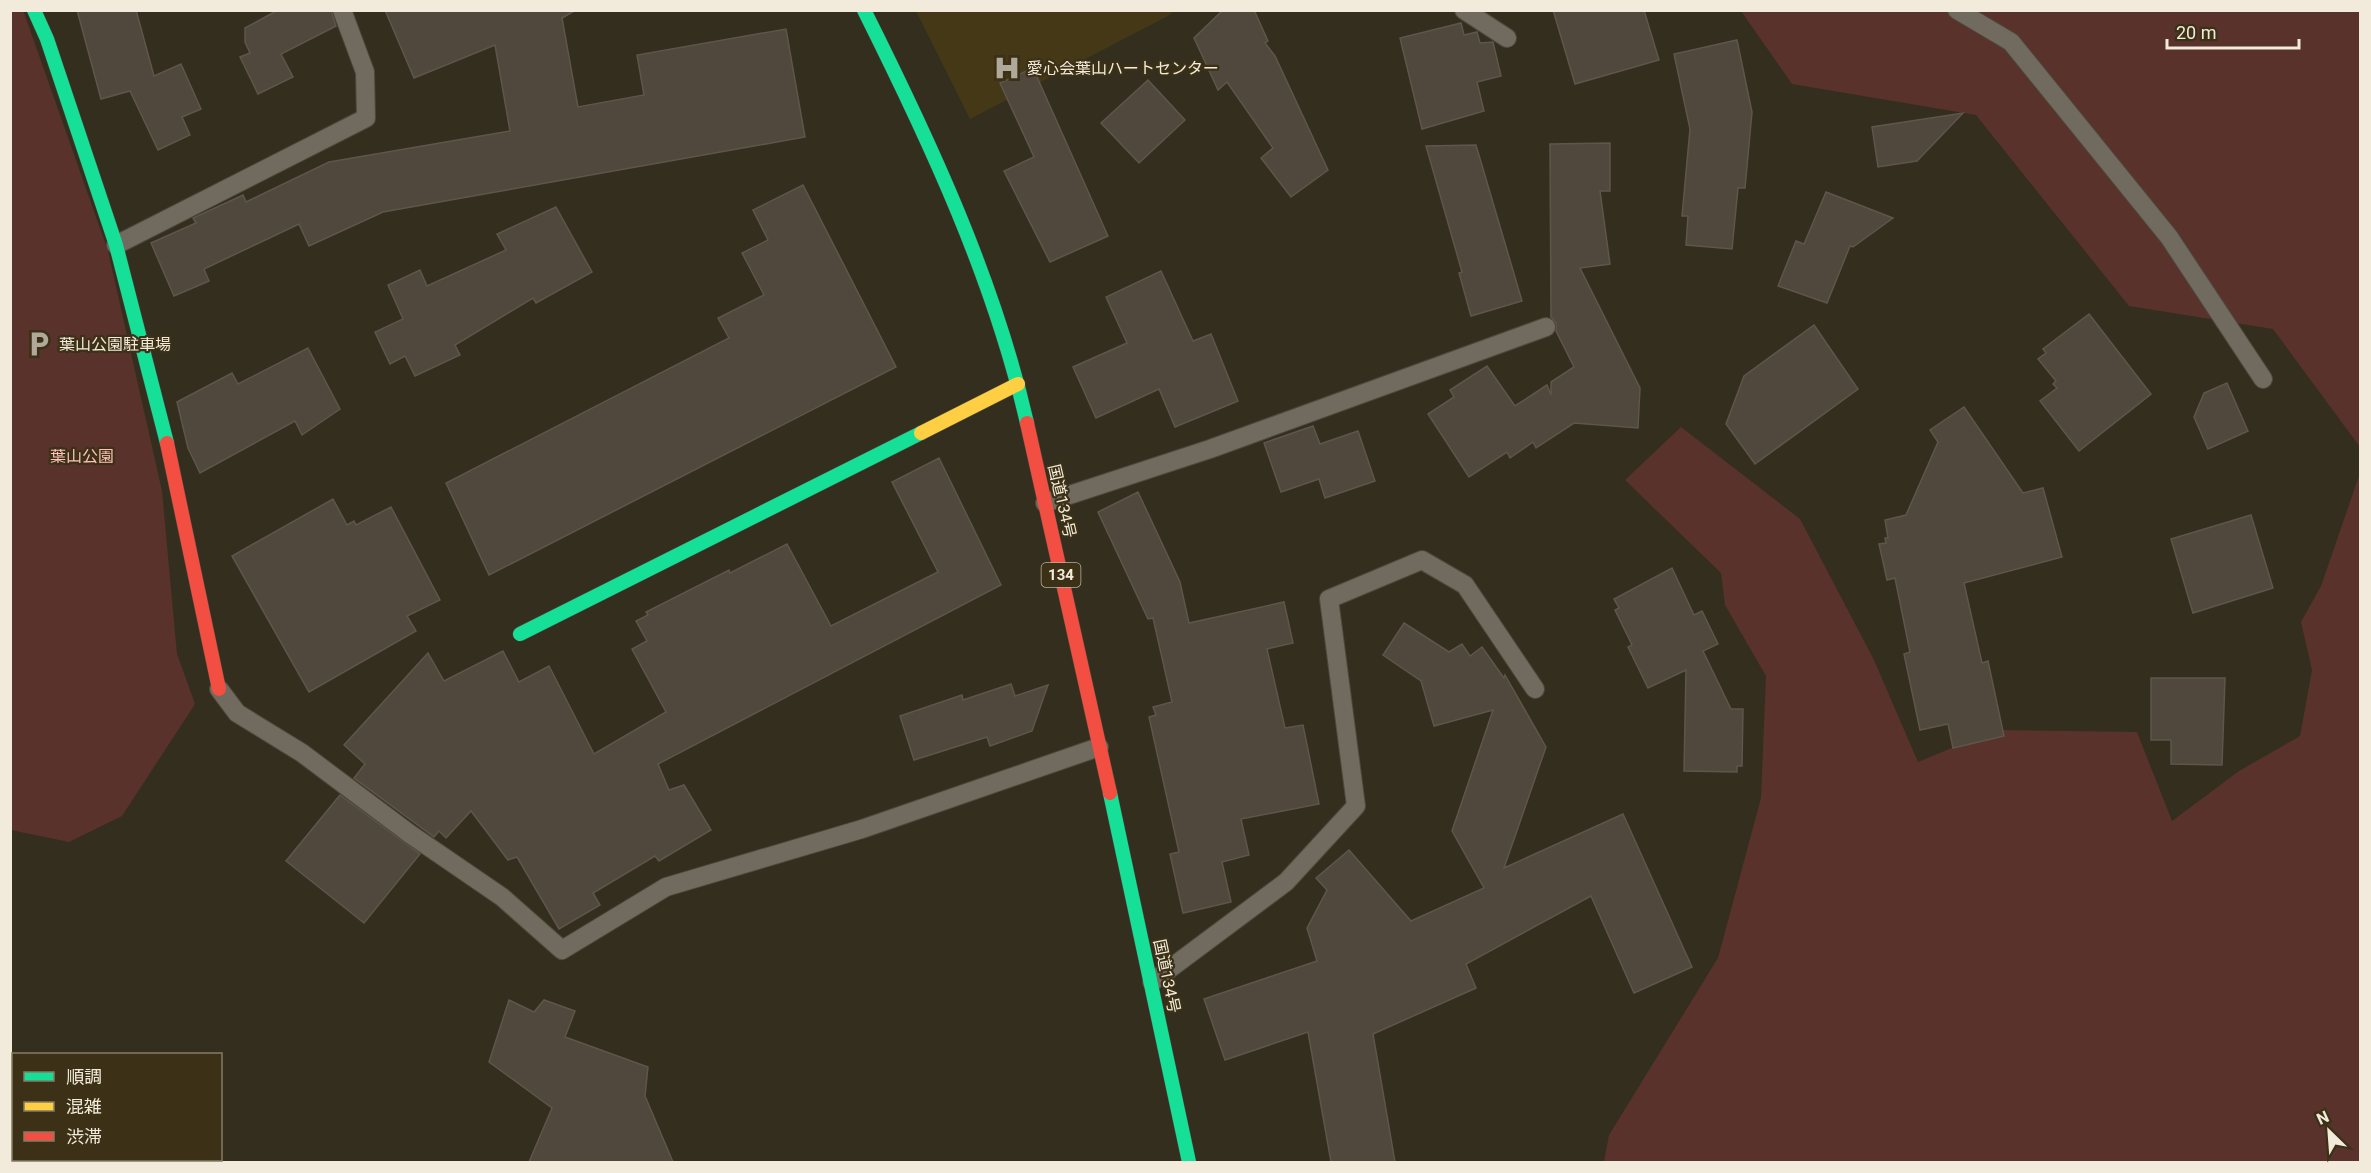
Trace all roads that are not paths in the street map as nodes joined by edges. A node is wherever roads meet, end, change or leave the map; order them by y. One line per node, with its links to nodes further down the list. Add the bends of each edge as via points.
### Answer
1 (34, 10): 7 (main road)
2 (342, 10): 7 (lane, via 366,72 366,118)
3 (864, 10): 10 (main road, 国道134号 / 134, via 959,209 998,315)
4 (1464, 10): 6 (lane)
5 (1957, 10): 9 (lane, via 2011,42 2169,237)
6 (1508, 38)
7 (116, 245): 13 (main road, via 162,422)
8 (1546, 327): 11 (lane, via 1210,449)
9 (2263, 379)
10 (1018, 384): 11 (main road, 国道134号 / 134); 12 (main road)
11 (1045, 503): 15 (main road, 国道134号 / 134)
12 (520, 634)
13 (219, 689): 15 (lane, via 237,713 302,753 502,897 562,950 666,887 862,829)
14 (1535, 689): 16 (lane, via 1465,585 1422,560 1329,599 1356,806 1286,882)
15 (1099, 747): 16 (main road, 国道134号 / 134)
16 (1152, 982): 17 (main road, 国道134号 / 134)
17 (1189, 1162)

